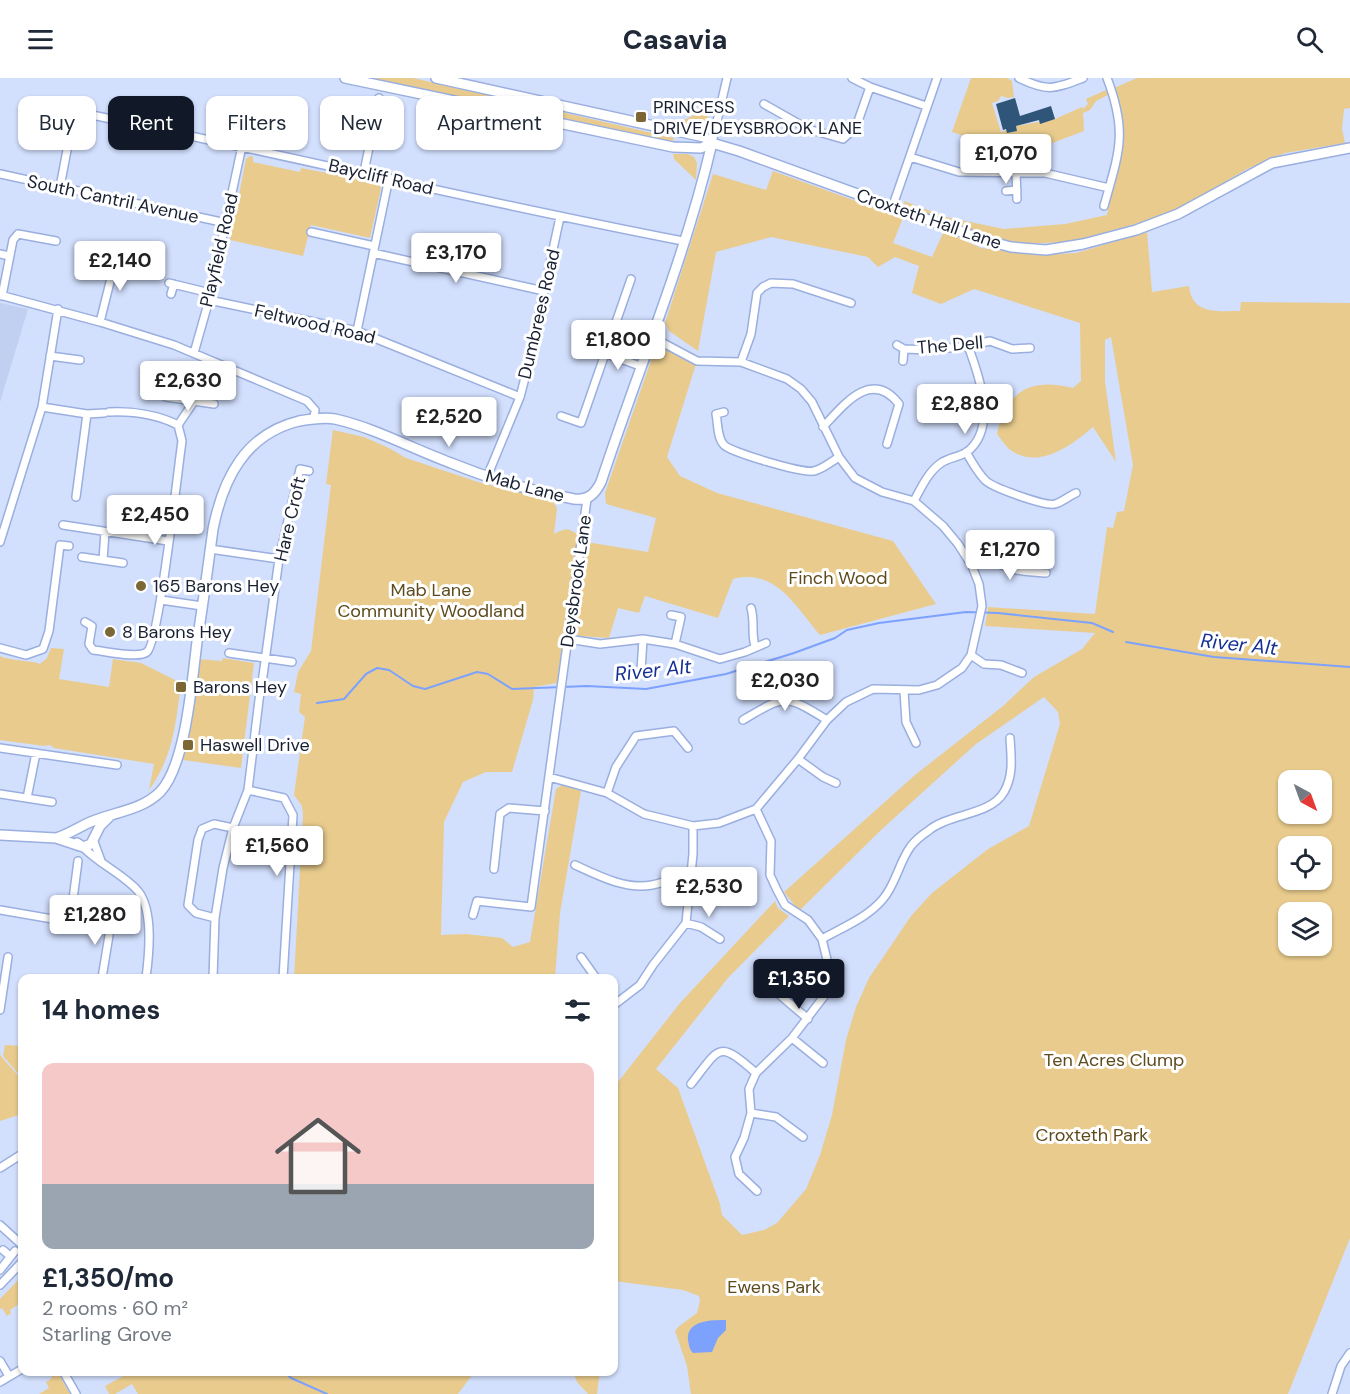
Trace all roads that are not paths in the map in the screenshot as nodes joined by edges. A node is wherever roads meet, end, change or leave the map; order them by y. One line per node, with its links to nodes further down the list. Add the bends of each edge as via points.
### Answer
1 (345, 78): 15 (street)
2 (436, 78): 12 (street, Croxteth Hall Lane)
3 (728, 78): 14 (street, Deysbrook Lane)
4 (852, 78): 9 (street)
5 (937, 78): 11 (street)
6 (1019, 78): 7 (street, via 1049,89)
7 (1083, 78)
8 (1107, 78): 26 (street, via 1120,128)
9 (870, 87): 10 (street, via 856,127 843,139 809,130); 11 (street)
10 (764, 104)
11 (926, 106): 20 (street)
12 (678, 131): 14 (street, Croxteth Hall Lane); 15 (street, via 681,141)
13 (206, 139): 25 (street, Baycliff Road, via 84,115 71,129)
14 (712, 143): 15 (street, via 701,148); 31 (street, Croxteth Hall Lane); 36 (street, Deysbrook Lane)
15 (673, 147)
16 (1350, 148): 31 (street, Croxteth Hall Lane, via 1272,163 1190,209 1154,224 1046,250 995,244)
17 (241, 150): 33 (street, Playfield Road)
18 (261, 150): 21 (street, Baycliff Road)
19 (368, 150): 21 (street)
20 (910, 157): 22 (street, via 958,172); 31 (street)
21 (364, 172): 24 (street, Baycliff Road)
22 (1016, 172): 26 (street, via 1054,175); 27 (street)
23 (0, 174): 25 (street, South Cantril Avenue)
24 (389, 178): 32 (street, Baycliff Road); 37 (street)
25 (60, 187): 33 (street, South Cantril Avenue)
26 (1109, 188): 30 (street)
27 (1017, 190): 28 (street); 29 (street)
28 (1006, 191)
29 (1017, 199)
30 (1104, 206)
31 (892, 207)
32 (560, 217): 36 (street, Baycliff Road); 42 (street, Dumbrees Road)
33 (226, 224): 45 (street, Playfield Road)
34 (311, 232): 37 (street)
35 (56, 241): 39 (street, via 18,234)
36 (683, 241): 50 (street, Deysbrook Lane)
37 (373, 249): 42 (street); 49 (street)
38 (0, 254): 39 (street)
39 (9, 256): 44 (street)
40 (113, 270): 48 (street)
41 (631, 279): 54 (street)
42 (544, 291): 61 (street, Dumbrees Road)
43 (171, 294): 45 (street, Feltwood Road, via 172,283)
44 (1, 296): 47 (street)
45 (209, 296): 49 (street, Feltwood Road); 53 (street, Playfield Road)
46 (851, 303): 58 (street, via 793,284 763,287 757,293 751,334)
47 (58, 309): 48 (street); 55 (street)
48 (100, 322): 53 (street)
49 (357, 331): 61 (street, Feltwood Road)
50 (652, 337): 58 (street, via 696,361); 59 (street, Deysbrook Lane)
51 (968, 346): 52 (street, The Dell, via 990,341 1012,349); 57 (street, The Dell, via 930,350 900,347); 72 (street, via 984,404 980,432)
52 (1030, 348)
53 (194, 353): 68 (street, via 307,401 315,410)
54 (604, 353): 59 (street); 67 (street, via 581,423)
55 (50, 356): 56 (street); 64 (street)
56 (80, 360)
57 (903, 361)
58 (741, 362): 70 (street, via 787,379 801,389 812,402)
59 (640, 366): 78 (street, Deysbrook Lane, via 601,482)
60 (166, 397): 62 (street)
61 (520, 397): 75 (street, Dumbrees Road)
62 (195, 400): 63 (street); 69 (street)
63 (214, 404)
64 (42, 407): 66 (street); 83 (street)
65 (724, 412): 73 (street, via 716,414 720,440 729,450 807,472)
66 (87, 414): 69 (street, via 149,416); 77 (street)
67 (561, 416)
68 (314, 418): 75 (street, Mab Lane, via 335,419 360,427); 85 (street, via 276,430 243,455 220,497)
69 (178, 425): 82 (street, via 182,441)
70 (823, 427): 71 (street, via 861,390 879,390 893,396 899,404); 73 (street)
71 (887, 444)
72 (966, 452): 76 (street, via 986,481 998,489 1053,505); 79 (street, via 941,463)
73 (839, 457): 79 (street, via 855,478 882,492)
74 (309, 471): 87 (street, Hare Croft, via 300,469)
75 (487, 477): 78 (street, Mab Lane)
76 (1076, 493)
77 (76, 496)
78 (587, 499): 97 (street, Deysbrook Lane)
79 (914, 501): 90 (street, via 958,543)
80 (63, 525): 81 (street)
81 (105, 532): 82 (street); 88 (street)
82 (168, 541): 92 (street)
83 (0, 542)
84 (69, 546): 102 (street, via 60,544 49,631 43,649 26,655)
85 (210, 549): 87 (street); 93 (street)
86 (82, 557): 88 (street)
87 (279, 559): 105 (street, Hare Croft)
88 (103, 560): 89 (street)
89 (123, 563)
90 (972, 566): 91 (street, via 1000,562 1015,570); 104 (street, via 979,584 981,608)
91 (1046, 573)
92 (161, 600): 93 (street); 96 (street, via 152,645 138,656 93,650 89,644 92,626)
93 (202, 606): 130 (street, via 176,763 153,798)
94 (750, 609): 101 (street)
95 (671, 615): 100 (street, via 681,617)
96 (85, 622)
97 (568, 639): 98 (street, via 600,644); 121 (street, Deysbrook Lane)
98 (643, 639): 100 (street); 107 (street)
99 (766, 642): 101 (street)
100 (675, 644): 101 (street, via 720,659)
101 (755, 646)
102 (0, 648)
103 (229, 653): 105 (street)
104 (971, 655): 108 (street, via 984,664); 110 (street, via 949,679 928,688)
105 (265, 658): 106 (street); 109 (street, Hare Croft)
106 (292, 662)
107 (641, 671)
108 (1022, 673)
109 (262, 683)
110 (904, 691): 113 (street, via 873,689 846,702); 115 (street, via 906,722)
111 (260, 692): 123 (street)
112 (743, 720): 113 (street, via 782,700 796,700)
113 (827, 720): 119 (street)
114 (1010, 738): 149 (street, via 1012,766 1004,792 989,805 951,817 930,829 911,846 884,899 861,918)
115 (916, 743)
116 (0, 748): 118 (street)
117 (688, 748): 124 (street, via 674,731 636,736 616,767)
118 (36, 753): 120 (street); 126 (street)
119 (798, 759): 122 (street); 128 (street)
120 (117, 765)
121 (549, 777): 124 (street); 129 (street, Deysbrook Lane)
122 (836, 783)
123 (248, 790): 132 (street); 156 (street, via 284,798 293,815)
124 (607, 792): 131 (street, via 644,814)
125 (0, 794): 126 (street)
126 (27, 798): 127 (street)
127 (52, 802)
128 (756, 809): 131 (street, via 718,823); 149 (street, via 771,842 770,875 785,906 808,920)
129 (545, 811): 141 (street, via 509,808 500,814); 144 (street, Deysbrook Lane, via 531,907 477,901)
130 (111, 816): 133 (street); 136 (street)
131 (693, 826): 142 (street)
132 (233, 828): 146 (street); 146 (street, via 214,825 202,829 198,840 188,905 196,913)
133 (80, 830): 135 (street); 136 (street, via 90,830); 137 (street, via 75,839)
134 (0, 835): 135 (street)
135 (56, 838): 137 (street)
136 (93, 839): 137 (street); 139 (street)
137 (82, 847): 139 (street)
138 (78, 861): 143 (street, via 70,922)
139 (101, 861): 154 (street, via 133,886 143,900 149,949)
140 (575, 865): 142 (street, via 632,887 654,885 674,877)
141 (494, 869)
142 (689, 878): 147 (street)
143 (0, 910)
144 (473, 915)
145 (112, 917): 153 (street)
146 (215, 918): 155 (street)
147 (686, 923): 148 (street); 158 (street, via 640,985)
148 (720, 939)
149 (822, 939): 160 (street, via 829,968 825,995)
150 (8, 957): 159 (street)
151 (581, 957): 157 (street)
152 (759, 968): 160 (street, via 767,984)
153 (103, 974)
154 (146, 974)
155 (213, 974)
156 (283, 974)
157 (593, 974)
158 (618, 998)
159 (0, 1011)
160 (808, 1019): 161 (street)
161 (792, 1038): 162 (street); 163 (street)
162 (823, 1063)
163 (756, 1073): 164 (street, via 731,1052 723,1051); 165 (street, via 749,1089)
164 (691, 1084)
165 (751, 1113): 166 (street, via 776,1117); 169 (street, via 735,1157 739,1174)
166 (802, 1137)
167 (18, 1157): 168 (street)
168 (0, 1168)
169 (757, 1191)
170 (0, 1225): 171 (street)
171 (18, 1241)
172 (3, 1250): 174 (street, via 13,1253)
173 (18, 1266): 175 (street)
174 (0, 1270)
175 (0, 1285)
176 (1350, 1353): 183 (street, via 1341,1366)
177 (0, 1361): 180 (street)
178 (18, 1371): 180 (street)
179 (66, 1376): 182 (street)
180 (9, 1377): 181 (street)
181 (0, 1382)
182 (76, 1394)
183 (1332, 1394)

